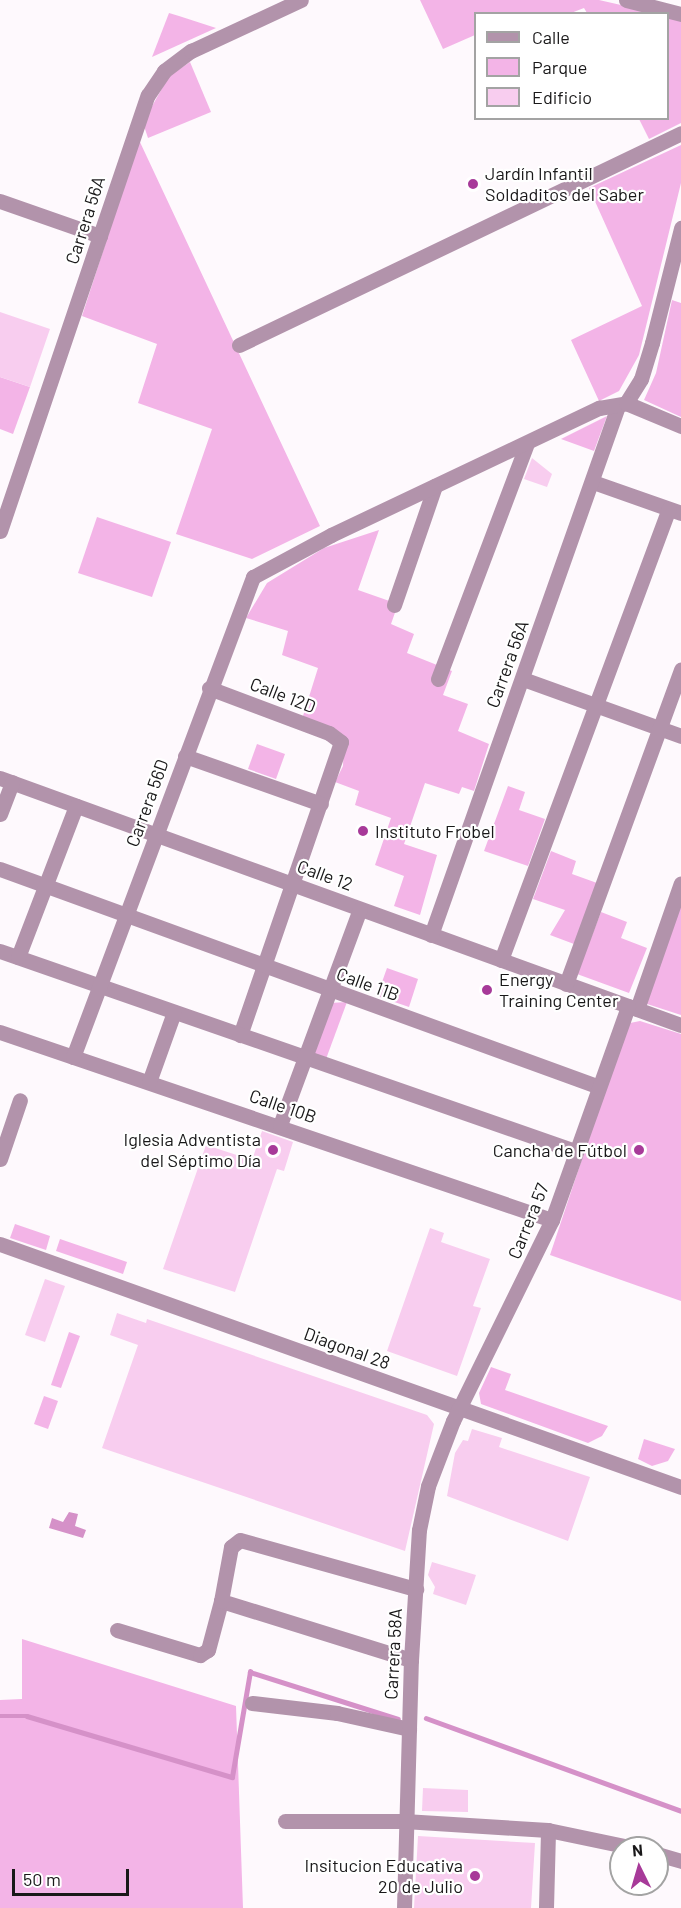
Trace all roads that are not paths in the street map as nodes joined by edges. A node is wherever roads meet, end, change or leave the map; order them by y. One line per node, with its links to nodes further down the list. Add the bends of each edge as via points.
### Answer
1 (302, 0): 7 (street, Carrera 56A, via 191,51 164,71 136,124)
2 (626, 0): 3 (street)
3 (681, 14)
4 (681, 133): 8 (street)
5 (0, 201): 7 (street)
6 (681, 228): 9 (street, Carrera 56A, via 640,379)
7 (100, 236): 15 (street, Carrera 56A)
8 (239, 345)
9 (622, 404): 10 (street); 11 (street, via 599,408); 12 (street, Carrera 56A)
10 (681, 426)
11 (527, 444): 13 (street); 18 (street)
12 (593, 482): 14 (street); 19 (street, Carrera 56A)
13 (435, 486): 16 (street); 20 (street, Carrera 56D, via 266,567 246,590)
14 (675, 511): 21 (street)
15 (0, 531)
16 (394, 605)
17 (681, 669): 22 (street)
18 (438, 679)
19 (523, 679): 21 (street); 36 (street, Carrera 56A)
20 (209, 688): 24 (street, Carrera 56D); 26 (street, Calle 12D, via 329,733 341,742)
21 (594, 705): 22 (street); 39 (street)
22 (659, 728): 23 (street); 41 (street)
23 (681, 736)
24 (185, 756): 26 (street); 29 (street, Carrera 56D)
25 (6, 780): 27 (street, Calle 12); 28 (street)
26 (321, 804): 32 (street)
27 (76, 806): 29 (street, Calle 12); 33 (street)
28 (0, 814)
29 (155, 835): 32 (street, Calle 12); 35 (street, Carrera 56D)
30 (0, 869): 33 (street, Calle 11B)
31 (681, 883): 44 (street, Carrera 57)
32 (294, 885): 34 (street, Calle 12); 40 (street)
33 (46, 886): 35 (street, Calle 11B); 38 (street)
34 (360, 909): 36 (street, Calle 12); 43 (street)
35 (126, 916): 40 (street, Calle 11B); 42 (street, Carrera 56D)
36 (431, 935): 39 (street, Calle 12)
37 (0, 951): 38 (street)
38 (18, 957): 42 (street)
39 (501, 960): 41 (street, Calle 12)
40 (266, 965): 43 (street, Calle 11B); 48 (street)
41 (566, 984): 44 (street, Calle 12)
42 (99, 987): 45 (street); 49 (street, Carrera 56D)
43 (330, 991): 50 (street); 52 (street, Calle 11B)
44 (632, 1008): 46 (street, Calle 12); 52 (street, Carrera 57)
45 (174, 1012): 48 (street); 51 (street)
46 (681, 1025)
47 (0, 1032): 49 (street, Calle 10B)
48 (240, 1035): 50 (street)
49 (73, 1057): 51 (street, Calle 10B)
50 (304, 1058): 54 (street); 55 (street)
51 (149, 1082): 54 (street, Calle 10B)
52 (597, 1086): 55 (street, Carrera 57)
53 (20, 1100): 56 (street)
54 (280, 1125): 57 (street, Calle 10B)
55 (575, 1151): 57 (street, Carrera 57)
56 (0, 1159)
57 (552, 1220): 59 (street, Carrera 57)
58 (0, 1244): 59 (street, Diagonal 28)
59 (459, 1409): 60 (street, Diagonal 28); 61 (street, Carrera 58A, via 425,1497)
60 (681, 1487)
61 (416, 1589): 62 (street, via 240,1540 231,1547); 64 (street, Carrera 58A)
62 (221, 1601): 63 (street, via 208,1650 200,1655); 64 (street)
63 (117, 1630)
64 (411, 1660): 66 (street, Carrera 58A)
65 (252, 1703): 66 (street, via 337,1713)
66 (409, 1729): 68 (street, Carrera 58A)
67 (285, 1821): 68 (street)
68 (404, 1821): 69 (street); 71 (street, Carrera 58A)
69 (548, 1830): 70 (street); 72 (street)
70 (609, 1843)
71 (404, 1908)
72 (546, 1908)

